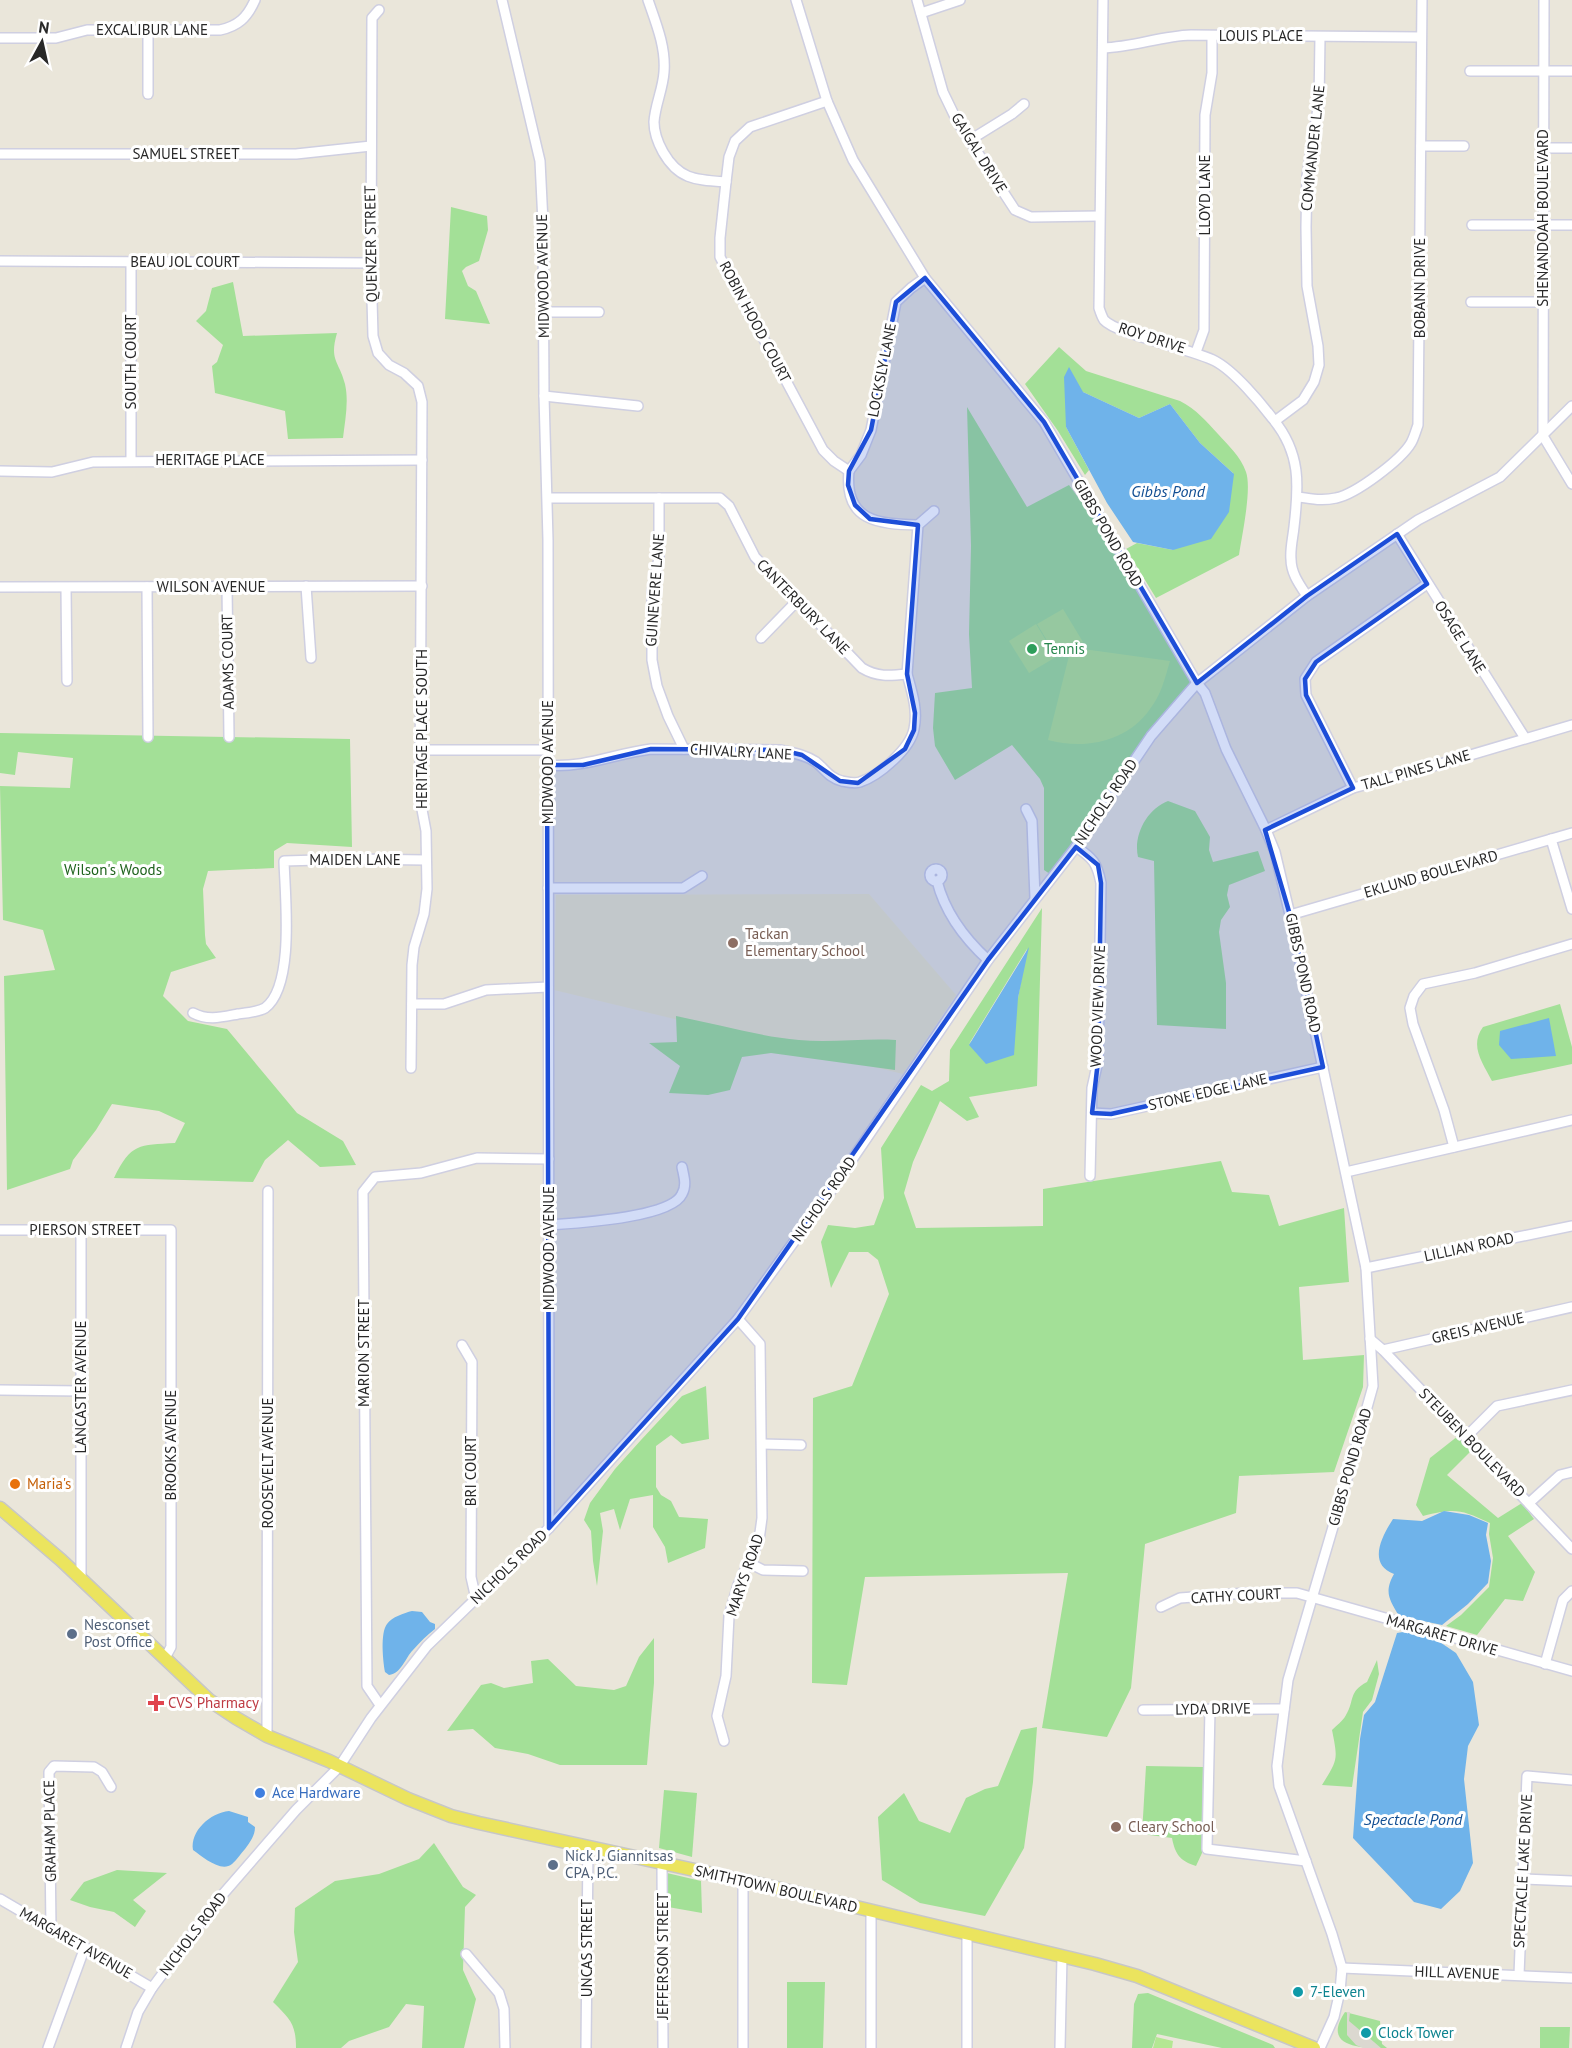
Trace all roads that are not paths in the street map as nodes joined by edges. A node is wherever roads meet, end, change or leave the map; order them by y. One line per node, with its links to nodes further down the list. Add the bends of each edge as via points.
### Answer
1 (255, 0): 12 (street, EXCALIBUR LANE, via 244,20 232,27)
2 (502, 0): 42 (street, MIDWOOD AVENUE, via 540,161)
3 (648, 0): 31 (street, via 663,47 664,73 654,123 657,140 671,167 685,176)
4 (796, 0): 22 (street, GIBBS POND ROAD)
5 (917, 0): 11 (street, GAIGAL DRIVE)
6 (960, 0): 11 (street)
7 (1103, 0): 17 (street, ROY DRIVE)
8 (1422, 0): 15 (street, BOBANN DRIVE)
9 (1544, 0): 19 (street, SHENANDOAH BOULEVARD)
10 (379, 10): 25 (street, QUENZER STREET, via 372,18)
11 (921, 13): 24 (street, GAIGAL DRIVE, via 943,92)
12 (148, 30): 16 (street, EXCALIBUR LANE, via 87,30 56,38); 21 (street)
13 (1212, 36): 14 (street, LOUIS PLACE); 17 (street, LOUIS PLACE, via 1169,36 1148,43); 44 (street, LLOYD LANE, via 1212,73 1204,115 1204,330)
14 (1320, 37): 15 (street, LOUIS PLACE); 48 (street, COMMANDER LANE, via 1319,102 1307,176 1306,227 1307,286 1319,365 1303,400)
15 (1421, 37): 26 (street, BOBANN DRIVE)
16 (0, 38)
17 (1103, 48): 32 (street, ROY DRIVE)
18 (1470, 71): 19 (street)
19 (1543, 71): 20 (street); 28 (street, SHENANDOAH BOULEVARD)
20 (1572, 71)
21 (148, 94)
22 (827, 101): 31 (street, ROBIN HOOD COURT, via 750,127 735,141); 39 (street, GIBBS POND ROAD, via 853,160)
23 (1024, 104): 24 (street)
24 (970, 140): 32 (street, GAIGAL DRIVE, via 1015,210 1031,217)
25 (371, 146): 30 (street, SAMUEL STREET, via 296,154); 38 (street, QUENZER STREET)
26 (1421, 146): 27 (street); 55 (street, BOBANN DRIVE, via 1419,407 1415,434 1396,459 1357,489 1338,498)
27 (1464, 146)
28 (1543, 148): 29 (street); 35 (street, SHENANDOAH BOULEVARD)
29 (1572, 148)
30 (0, 154)
31 (726, 182): 53 (street, ROBIN HOOD COURT, via 720,257 823,450)
32 (1099, 216): 44 (street, ROY DRIVE, via 1099,308 1104,321)
33 (1472, 225): 35 (street)
34 (1572, 225): 35 (street)
35 (1543, 226): 41 (street, SHENANDOAH BOULEVARD)
36 (0, 261): 37 (street, BEAU JOL COURT)
37 (131, 262): 38 (street, BEAU JOL COURT); 51 (street, SOUTH COURT)
38 (371, 263): 50 (street, QUENZER STREET, via 373,336 378,353 418,386 422,402)
39 (925, 278): 53 (street, LOCKSLY LANE, via 896,302 871,430 861,455); 74 (street, GIBBS POND ROAD, via 1044,422)
40 (1471, 302): 41 (street)
41 (1542, 302): 49 (street, SHENANDOAH BOULEVARD)
42 (544, 312): 43 (street); 45 (street, MIDWOOD AVENUE)
43 (598, 312)
44 (1196, 352): 48 (street, ROY DRIVE, via 1218,362)
45 (544, 396): 46 (street); 56 (street, MIDWOOD AVENUE)
46 (638, 406)
47 (1572, 406): 49 (street, NICHOLS ROAD)
48 (1275, 421): 55 (street, ROY DRIVE, via 1292,449)
49 (1543, 436): 54 (street); 60 (street, NICHOLS ROAD, via 1500,477)
50 (422, 460): 51 (street, HERITAGE PLACE); 63 (street, HERITAGE PLACE SOUTH)
51 (131, 461): 52 (street, HERITAGE PLACE, via 93,462 52,472)
52 (0, 471)
53 (849, 471): 59 (street, via 849,495 870,519 891,525)
54 (1572, 484)
55 (1298, 497): 68 (street, ROY DRIVE, via 1290,560 1294,576)
56 (548, 498): 57 (street, CANTERBURY LANE); 81 (street, MIDWOOD AVENUE)
57 (659, 498): 69 (street, CANTERBURY LANE, via 720,498 729,506 755,557); 79 (street, GUINEVERE LANE, via 652,660 657,686)
58 (934, 512): 59 (street)
59 (918, 525): 72 (street, CHIVALRY LANE)
60 (1397, 534): 61 (street, OSAGE LANE); 68 (street, NICHOLS ROAD)
61 (1427, 584): 78 (street, OSAGE LANE); 83 (street, via 1316,662 1305,679 1306,695)
62 (306, 586): 63 (street, WILSON AVENUE); 66 (street, WILSON AVENUE); 71 (street)
63 (422, 586): 80 (street, HERITAGE PLACE SOUTH)
64 (0, 587): 67 (street, WILSON AVENUE)
65 (147, 587): 66 (street, WILSON AVENUE); 67 (street, WILSON AVENUE); 76 (street)
66 (226, 587): 77 (street, ADAMS COURT)
67 (66, 588): 73 (street)
68 (1307, 596): 74 (street, NICHOLS ROAD)
69 (797, 601): 70 (street); 72 (street, CANTERBURY LANE, via 862,668 885,676)
70 (761, 638)
71 (311, 658)
72 (907, 674): 79 (street, CHIVALRY LANE, via 914,705 914,730 905,749 879,772 858,783 840,781 826,774 818,763 781,750)
73 (67, 681)
74 (1197, 684): 85 (street, GIBBS POND ROAD, via 1205,693 1226,749); 88 (street, NICHOLS ROAD, via 1151,736)
75 (1572, 725): 78 (street, TALL PINES LANE)
76 (148, 736)
77 (229, 737)
78 (1525, 738): 83 (street, TALL PINES LANE)
79 (684, 749): 82 (street, CHIVALRY LANE, via 630,752 583,765)
80 (421, 750): 81 (street); 89 (street, HERITAGE PLACE SOUTH, via 420,799)
81 (547, 750): 82 (street, MIDWOOD AVENUE)
82 (547, 765): 92 (street, MIDWOOD AVENUE)
83 (1353, 788): 85 (street, TALL PINES LANE)
84 (1026, 809): 93 (street, via 1032,822)
85 (1266, 830): 95 (street, GIBBS POND ROAD)
86 (1572, 833): 87 (street, EKLUND BOULEVARD)
87 (1551, 839): 94 (street); 95 (street, EKLUND BOULEVARD)
88 (1076, 847): 93 (street, NICHOLS ROAD); 103 (street, WOOD VIEW DRIVE, via 1098,866 1101,883 1098,1061)
89 (426, 860): 99 (street, HERITAGE PLACE SOUTH, via 427,889 412,965); 100 (street, MAIDEN LANE, via 284,861 286,946 282,982 274,998 264,1008 246,1013 203,1018)
90 (702, 876): 92 (street, via 683,888)
91 (937, 881): 97 (street, via 954,922)
92 (548, 888): 98 (street, MIDWOOD AVENUE)
93 (1035, 898): 97 (street, NICHOLS ROAD)
94 (1572, 909)
95 (1290, 915): 101 (street, GIBBS POND ROAD)
96 (1572, 944): 105 (street, via 1423,984 1414,996 1410,1008 1413,1024)
97 (988, 960): 118 (street, NICHOLS ROAD)
98 (548, 987): 99 (street, via 486,990 444,1004); 106 (street, MIDWOOD AVENUE)
99 (412, 1004): 102 (street, HERITAGE PLACE SOUTH)
100 (193, 1013)
101 (1323, 1066): 103 (street, STONE EDGE LANE, via 1111,1114); 108 (street, GIBBS POND ROAD)
102 (411, 1068)
103 (1092, 1113): 109 (street, WOOD VIEW DRIVE)
104 (1572, 1120): 105 (street)
105 (1454, 1147): 108 (street)
106 (549, 1159): 111 (street, MIDWOOD AVENUE); 143 (street, MARION STREET, via 477,1158 421,1173 375,1177 363,1192 367,1686)
107 (682, 1167): 111 (street, via 686,1184 682,1196 671,1206 643,1214)
108 (1346, 1172): 116 (street, GIBBS POND ROAD)
109 (1090, 1176)
110 (268, 1191): 147 (street, ROOSEVELT AVENUE)
111 (549, 1225): 131 (street, MIDWOOD AVENUE)
112 (1572, 1226): 116 (street, LILLIAN ROAD)
113 (0, 1230): 114 (street, PIERSON STREET)
114 (81, 1230): 115 (street, PIERSON STREET); 124 (street, LANCASTER AVENUE)
115 (171, 1230): 140 (street, BROOKS AVENUE, via 171,1647)
116 (1366, 1268): 119 (street, GIBBS POND ROAD)
117 (1572, 1307): 121 (street, GREIS AVENUE)
118 (738, 1319): 126 (street, MARYS ROAD, via 760,1344); 131 (street, NICHOLS ROAD)
119 (1370, 1339): 121 (street, STEUBEN BOULEVARD); 137 (street, GIBBS POND ROAD, via 1373,1386)
120 (462, 1346): 138 (street, BRI COURT, via 472,1362 471,1577)
121 (1383, 1350): 125 (street, STEUBEN BOULEVARD)
122 (0, 1390): 124 (street)
123 (1572, 1390): 125 (street, via 1497,1406)
124 (81, 1391): 135 (street, LANCASTER AVENUE)
125 (1466, 1437): 129 (street, STEUBEN BOULEVARD)
126 (762, 1444): 127 (street); 133 (street, MARYS ROAD, via 762,1518 759,1540)
127 (801, 1445)
128 (1572, 1472): 129 (street, via 1560,1475)
129 (1529, 1503): 132 (street, STEUBEN BOULEVARD)
130 (0, 1508): 135 (main road, SMITHTOWN BOULEVARD)
131 (549, 1528): 138 (street, NICHOLS ROAD)
132 (1572, 1549)
133 (749, 1563): 134 (street, via 762,1570); 148 (street, MARYS ROAD, via 729,1616 726,1676 717,1716)
134 (803, 1571)
135 (81, 1580): 140 (main road, SMITHTOWN BOULEVARD)
136 (1572, 1592): 141 (street, via 1563,1600)
137 (1312, 1597): 139 (street, CATHY COURT, via 1297,1593 1246,1593 1180,1598); 141 (street, MARGARET DRIVE); 145 (street, GIBBS POND ROAD, via 1288,1680)
138 (476, 1599): 143 (street, NICHOLS ROAD, via 427,1646)
139 (1161, 1607)
140 (165, 1658): 147 (main road, SMITHTOWN BOULEVARD, via 209,1700)
141 (1545, 1664): 142 (street, MARGARET DRIVE)
142 (1572, 1671)
143 (380, 1705): 149 (street, NICHOLS ROAD)
144 (1210, 1709): 145 (street, LYDA DRIVE); 146 (street, LYDA DRIVE); 153 (street, via 1207,1849)
145 (1284, 1709): 153 (street, GIBBS POND ROAD, via 1277,1766 1279,1786)
146 (1143, 1710)
147 (267, 1736): 149 (main road, SMITHTOWN BOULEVARD)
148 (723, 1740)
149 (339, 1767): 152 (main road, SMITHTOWN BOULEVARD, via 451,1816); 168 (street, NICHOLS ROAD, via 217,1901)
150 (1572, 1780): 155 (street, SPECTACLE LAKE DRIVE, via 1527,1776)
151 (111, 1787): 160 (street, GRAHAM PLACE, via 94,1767 54,1766 49,1772)
152 (588, 1848): 154 (main road, SMITHTOWN BOULEVARD); 172 (street, UNCAS STREET)
153 (1306, 1861): 165 (street, GIBBS POND ROAD)
154 (662, 1863): 156 (main road, SMITHTOWN BOULEVARD); 173 (street, JEFFERSON STREET)
155 (1523, 1879): 157 (street); 166 (street, SPECTACLE LAKE DRIVE)
156 (743, 1881): 159 (main road, SMITHTOWN BOULEVARD); 174 (street)
157 (1572, 1881)
158 (0, 1899): 160 (street, MARGARET AVENUE)
159 (871, 1911): 161 (main road, SMITHTOWN BOULEVARD); 175 (street)
160 (51, 1928): 162 (street, MARGARET AVENUE)
161 (967, 1934): 164 (main road, SMITHTOWN BOULEVARD); 176 (street)
162 (85, 1947): 168 (street, MARGARET AVENUE); 169 (street)
163 (466, 1954): 171 (street, via 499,1993 504,2009)
164 (1062, 1956): 177 (street); 178 (main road, SMITHTOWN BOULEVARD, via 1137,1976)
165 (1342, 1968): 166 (street, HILL AVENUE); 179 (street, GIBBS POND ROAD, via 1335,2017)
166 (1519, 1975): 167 (street, HILL AVENUE)
167 (1572, 1978)
168 (152, 1988): 170 (street, NICHOLS ROAD, via 138,2012)
169 (48, 2048)
170 (126, 2048)
171 (505, 2048)
172 (586, 2048)
173 (663, 2048)
174 (743, 2048)
175 (871, 2048)
176 (967, 2048)
177 (1060, 2048)
178 (1314, 2048)
179 (1320, 2048)

